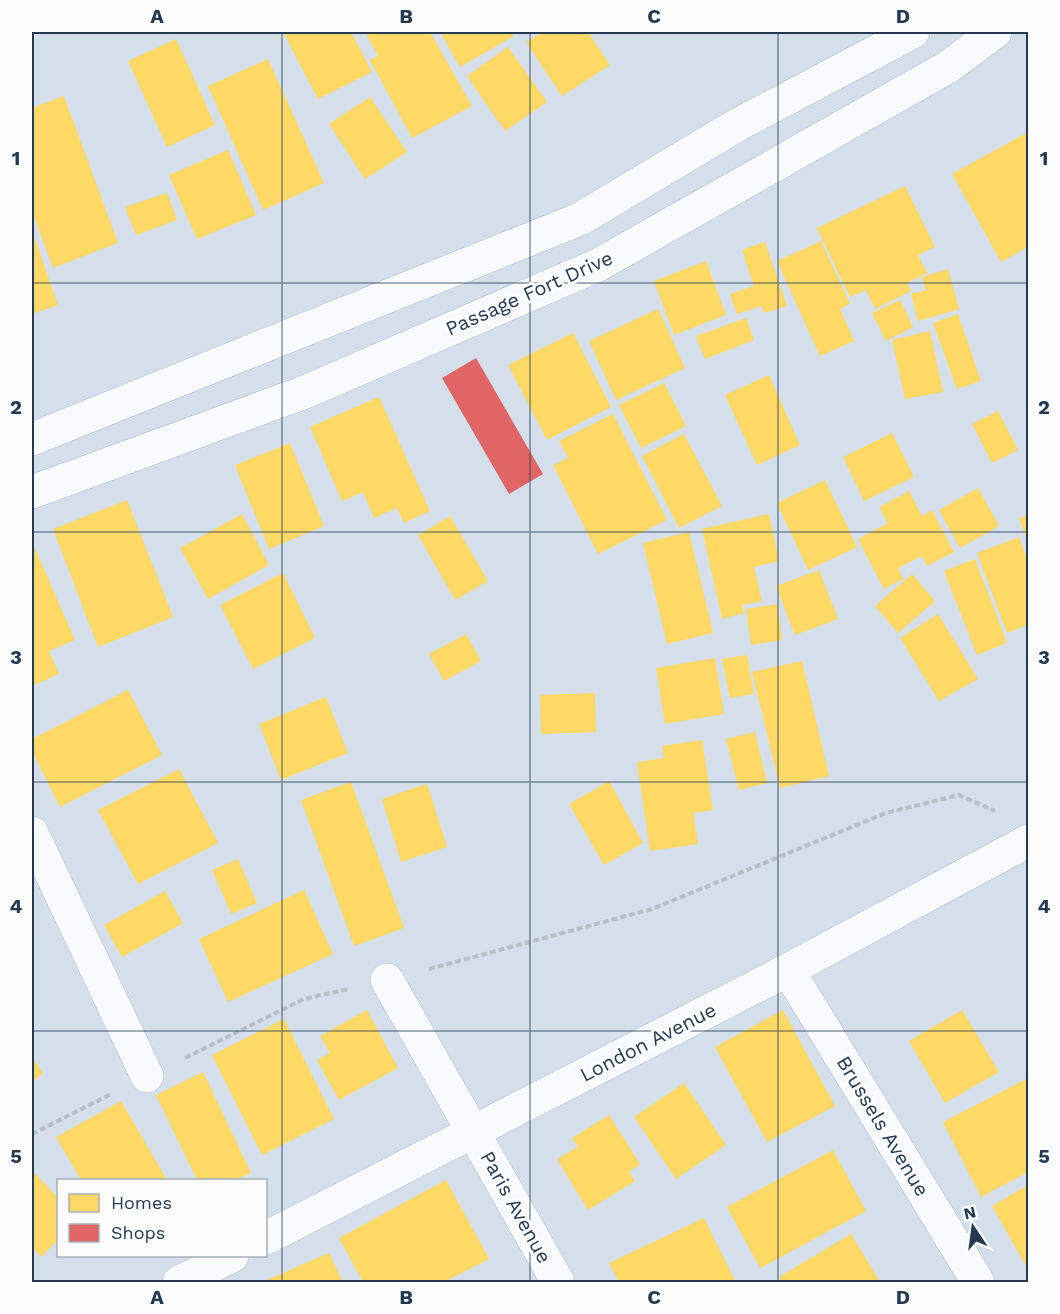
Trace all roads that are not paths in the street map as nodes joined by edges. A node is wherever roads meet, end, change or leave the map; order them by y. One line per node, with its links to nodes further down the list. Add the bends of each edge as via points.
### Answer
1 (913, 32): 3 (main road, via 739,124 580,219)
2 (995, 32): 4 (main road, Passage Fort Drive, via 948,67 598,265 305,392)
3 (32, 439)
4 (32, 492)
5 (32, 834): 9 (main road)
6 (1024, 844): 7 (main road, London Avenue)
7 (788, 970): 10 (main road, London Avenue); 15 (main road, Brussels Avenue)
8 (387, 980): 10 (main road, Paris Avenue)
9 (147, 1076)
10 (473, 1132): 11 (main road, London Avenue); 14 (main road, Paris Avenue)
11 (267, 1237)
12 (230, 1257): 13 (main road)
13 (178, 1282)
14 (558, 1282)
15 (978, 1282)

